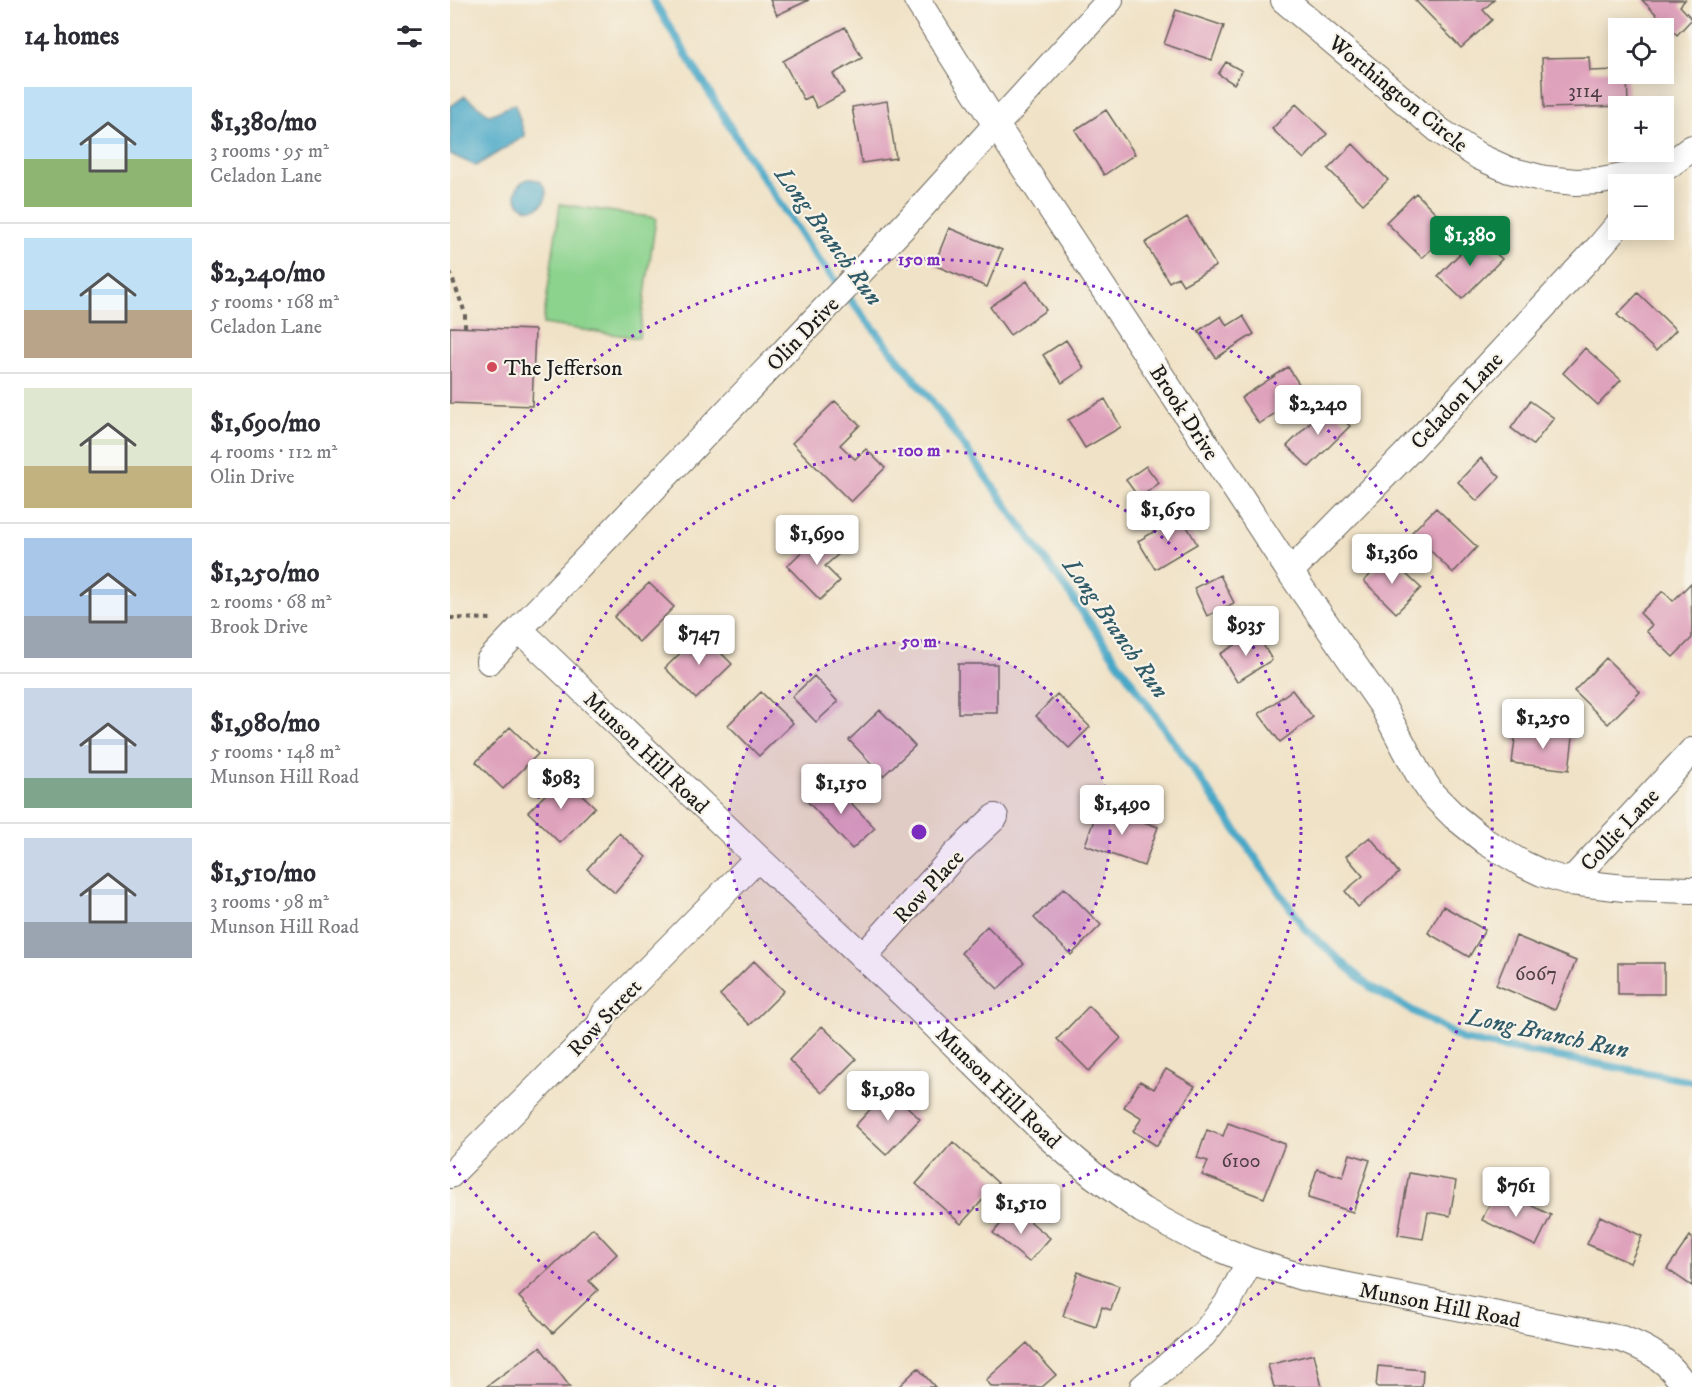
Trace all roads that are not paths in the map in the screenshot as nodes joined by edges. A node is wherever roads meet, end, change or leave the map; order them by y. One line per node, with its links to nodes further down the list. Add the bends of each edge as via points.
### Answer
1 (917, 0): 4 (street, Brook Drive)
2 (1110, 0): 4 (street, Olin Drive)
3 (1284, 0): 6 (street, Worthington Circle, via 1440,131 1509,170 1575,182 1601,181)
4 (996, 125): 9 (street, Brook Drive); 10 (street, Olin Drive)
5 (1692, 148): 6 (street, Worthington Circle)
6 (1669, 165): 7 (street)
7 (1661, 174)
8 (1608, 237): 9 (street, Celadon Lane)
9 (1290, 572): 15 (street, Brook Drive, via 1382,705 1432,794 1486,842 1533,869)
10 (520, 630): 11 (street, Olin Drive); 14 (street, Munson Hill Road)
11 (489, 661)
12 (1692, 751): 15 (street, Collie Lane)
13 (995, 817): 17 (street, Row Place)
14 (758, 858): 17 (street, Munson Hill Road); 18 (street, Row Street, via 605,1013 599,1026)
15 (1570, 882): 16 (street, Brook Drive)
16 (1692, 890)
17 (863, 957): 19 (street, Munson Hill Road, via 1093,1175 1142,1210 1196,1239)
18 (450, 1175)
19 (1250, 1261): 20 (street, via 1227,1304 1203,1335); 21 (street, Munson Hill Road, via 1302,1277 1622,1339 1663,1360)
20 (1143, 1387)
21 (1685, 1387)

